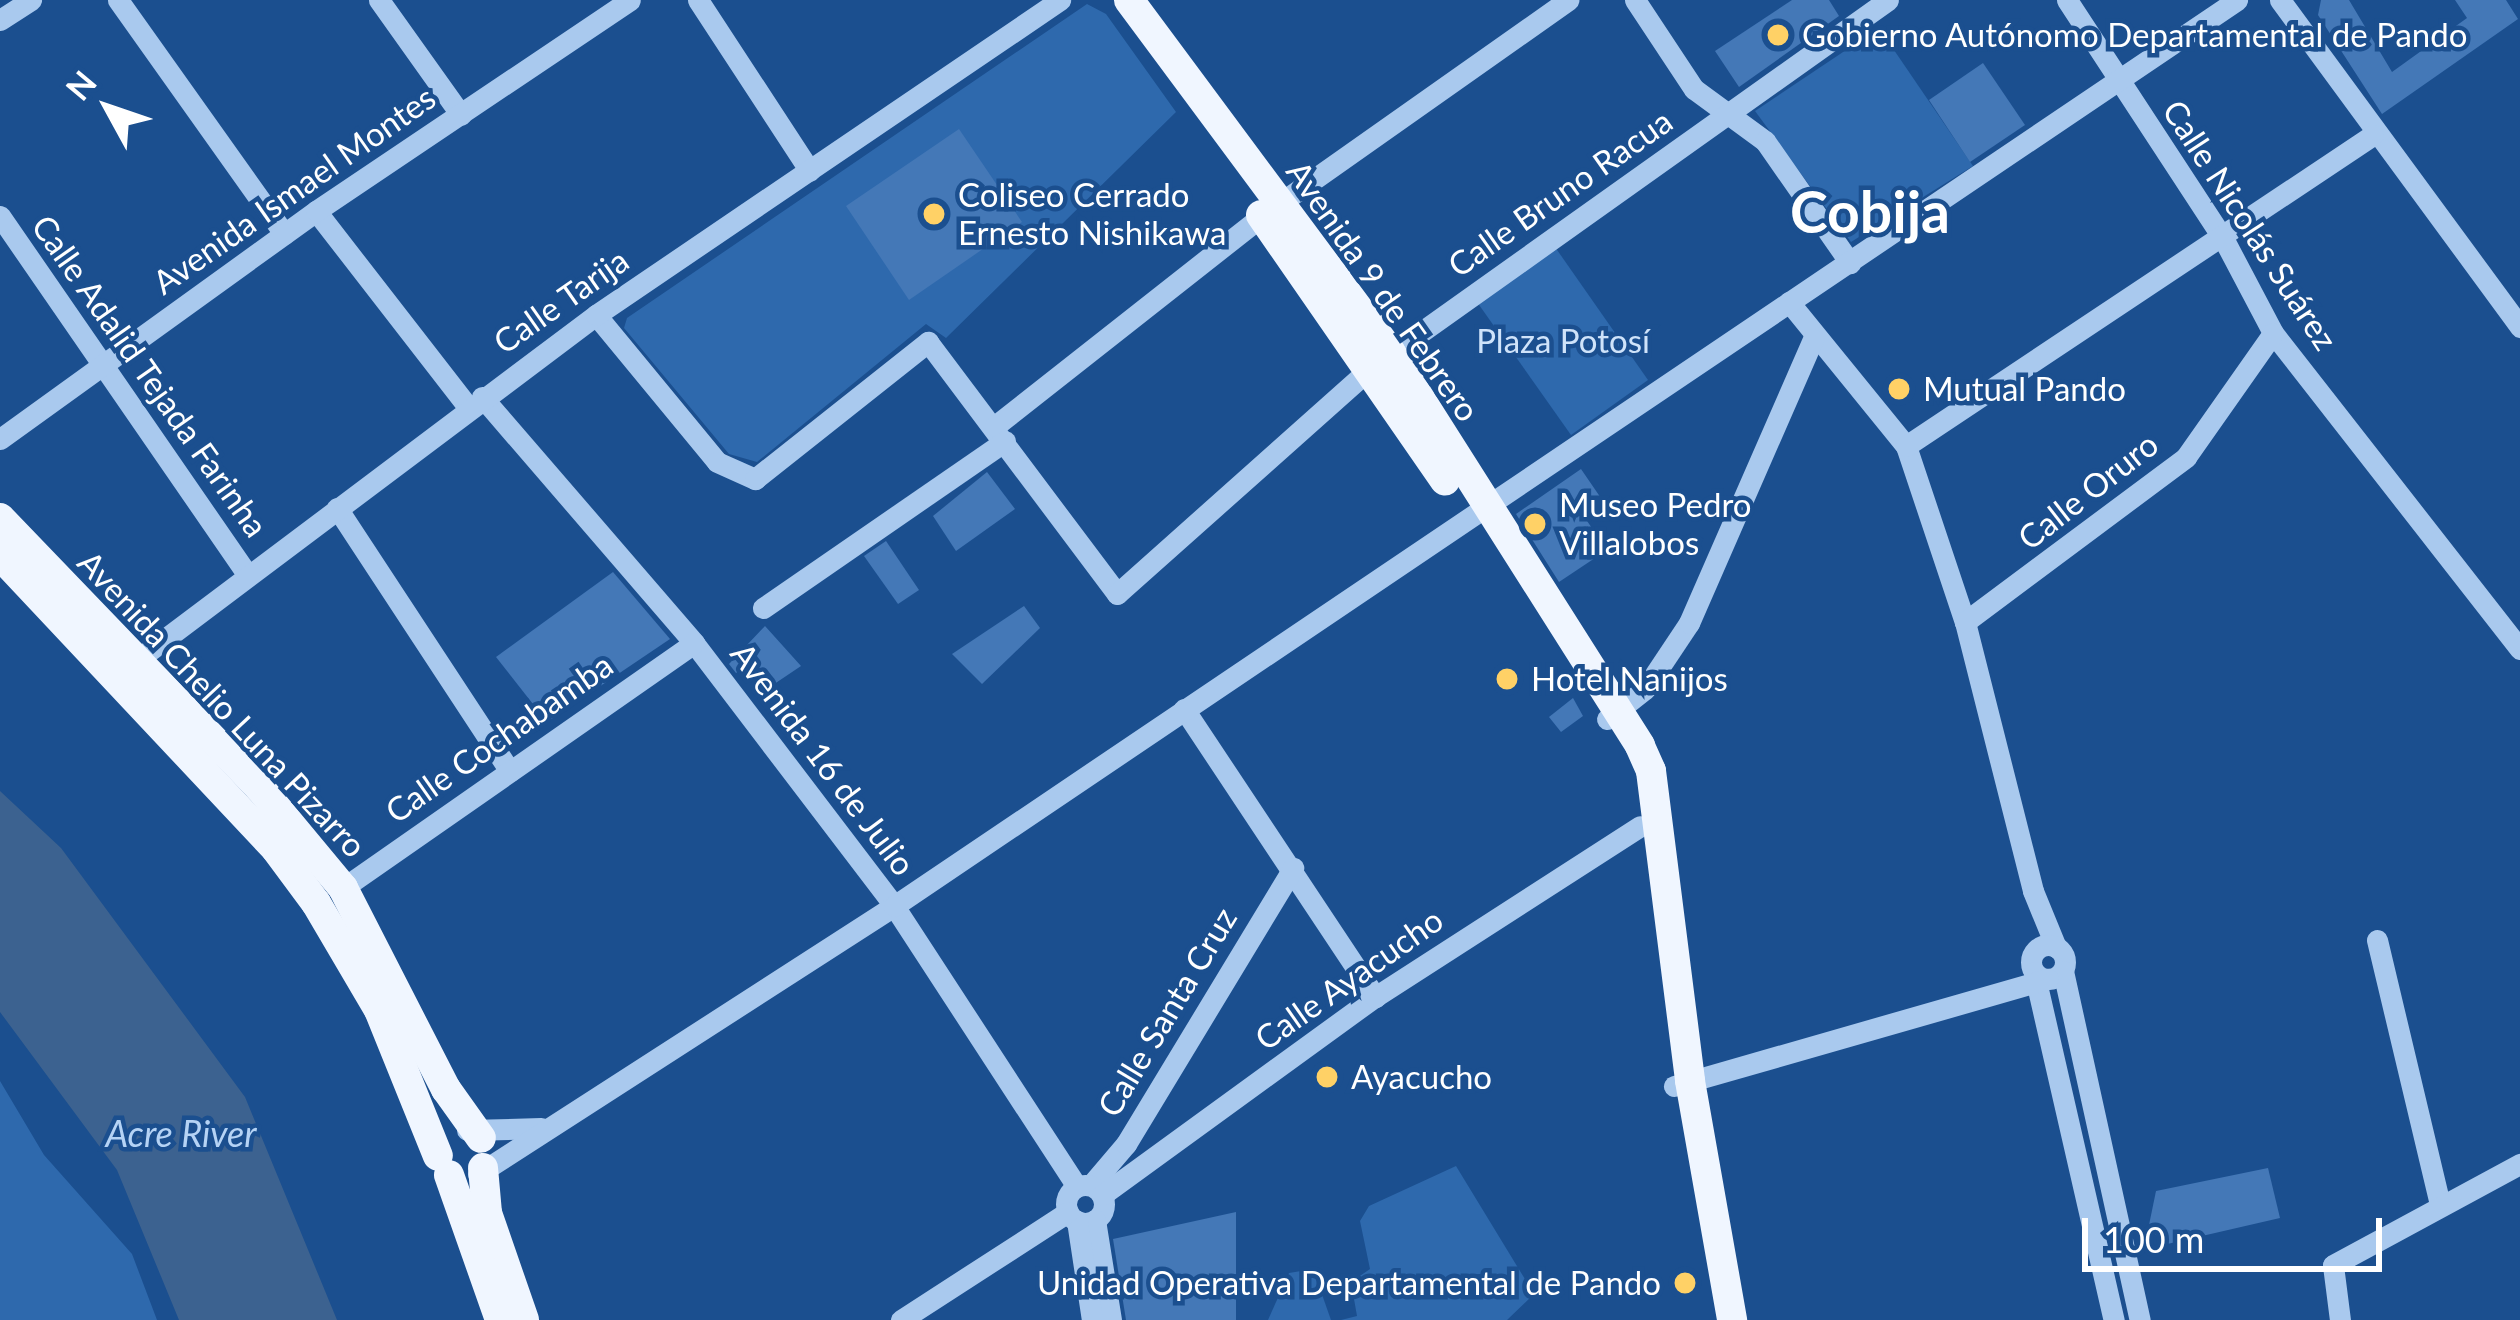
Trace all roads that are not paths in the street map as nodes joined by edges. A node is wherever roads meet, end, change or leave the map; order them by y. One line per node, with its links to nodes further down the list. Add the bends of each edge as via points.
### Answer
1 (31, 0): 15 (street)
2 (118, 0): 24 (street)
3 (379, 0): 17 (street)
4 (630, 0): 17 (street, Avenida Ismael Montes)
5 (698, 0): 20 (street)
6 (1060, 0): 20 (street, Calle Tarija)
7 (1108, 0): 21 (main road, Avenida 9 de Febrero)
8 (1129, 0): 21 (main road, Avenida 9 de Febrero)
9 (1568, 0): 21 (street)
10 (1635, 0): 18 (street, via 1694,89)
11 (1888, 0): 18 (street, Calle Bruno Racua)
12 (2067, 0): 16 (street, Calle Nicolás Suárez)
13 (2237, 0): 16 (street)
14 (2280, 0): 19 (street)
15 (0, 20)
16 (2118, 83): 25 (street, Calle Nicolás Suárez); 26 (street)
17 (461, 115): 22 (street, Avenida Ismael Montes)
18 (1726, 116): 26 (street, via 1765,141); 32 (street, Calle Bruno Racua)
19 (2373, 135): 25 (street); 29 (street)
20 (810, 171): 28 (street, Calle Tarija)
21 (1271, 210): 32 (main road, Avenida 9 de Febrero); 35 (street)
22 (316, 211): 24 (street, Avenida Ismael Montes); 34 (street, Avenida 16 de Julio)
23 (0, 216): 33 (street, Calle Adalid Tejada Farinha)
24 (284, 234): 33 (street, Avenida Ismael Montes)
25 (2223, 238): 30 (street, Calle Nicolás Suárez); 37 (street)
26 (1850, 263): 27 (street)
27 (1789, 302): 31 (street); 39 (street)
28 (596, 315): 34 (street, Calle Tarija); 35 (street, via 717,462 754,479 928,342)
29 (2520, 327)
30 (2273, 333): 44 (street, Calle Oruro, via 2186,458); 46 (street, Calle Nicolás Suárez)
31 (1813, 339): 37 (street); 49 (street, via 1689,622 1645,689)
32 (1382, 360): 35 (street, Calle Bruno Racua, via 1117,594); 39 (main road, Avenida 9 de Febrero)
33 (100, 366): 36 (street, Avenida Ismael Montes); 42 (street, Calle Adalid Tejada Farinha)
34 (476, 402): 38 (street, Calle Tarija); 45 (street, Avenida 16 de Julio)
35 (1000, 434): 43 (street)
36 (0, 439)
37 (1906, 446): 44 (street)
38 (337, 508): 42 (street, Calle Tarija); 50 (street)
39 (1478, 514): 48 (street); 49 (main road, Avenida 9 de Febrero)
40 (0, 518): 47 (main road, Avenida Chelio Luna Pizarro)
41 (0, 555): 47 (main road, Avenida Chelio Luna Pizarro)
42 (246, 573): 47 (street, Calle Tarija)
43 (763, 608)
44 (1965, 622): 54 (street)
45 (694, 643): 50 (street, Calle Cochabamba); 55 (street, Avenida 16 de Julio)
46 (2520, 649)
47 (125, 669): 53 (main road, Avenida Chelio Luna Pizarro, via 260,788); 61 (main road, Avenida Chelio Luna Pizarro, via 316,903)
48 (1184, 710): 52 (street); 55 (street)
49 (1614, 714): 51 (main road, Avenida 9 de Febrero); 59 (main road, Avenida 9 de Febrero, via 1651,771)
50 (510, 771): 53 (street, Calle Cochabamba)
51 (1640, 826): 58 (street, Calle Ayacucho); 59 (main road, Avenida 9 de Febrero)
52 (1293, 868): 58 (street); 63 (street, Calle Santa Cruz, via 1126,1144)
53 (343, 888): 61 (main road, Avenida Chelio Luna Pizarro, via 446,1089)
54 (2033, 891): 57 (street); 57 (street, via 2056,946)
55 (894, 907): 60 (street); 63 (street, Avenida 16 de Julio)
56 (2377, 940): 64 (street)
57 (2037, 973): 59 (street); 73 (street); 74 (street)
58 (1375, 998): 63 (street, Calle Ayacucho)
59 (1682, 1084): 71 (main road, Avenida 9 de Febrero); 72 (main road, Avenida 9 de Febrero)
60 (548, 1126): 61 (street); 61 (street)
61 (469, 1155): 66 (main road, Avenida Chelio Luna Pizarro); 67 (main road, Avenida Chelio Luna Pizarro)
62 (2520, 1164): 64 (street)
63 (1090, 1189): 65 (street); 65 (street)
64 (2440, 1205): 75 (street, via 2333,1265)
65 (1080, 1218): 68 (street); 69 (street); 70 (street)
66 (500, 1320)
67 (524, 1320)
68 (901, 1320)
69 (1092, 1320)
70 (1112, 1320)
71 (1712, 1320)
72 (1732, 1320)
73 (2114, 1320)
74 (2140, 1320)
75 (2340, 1320)

